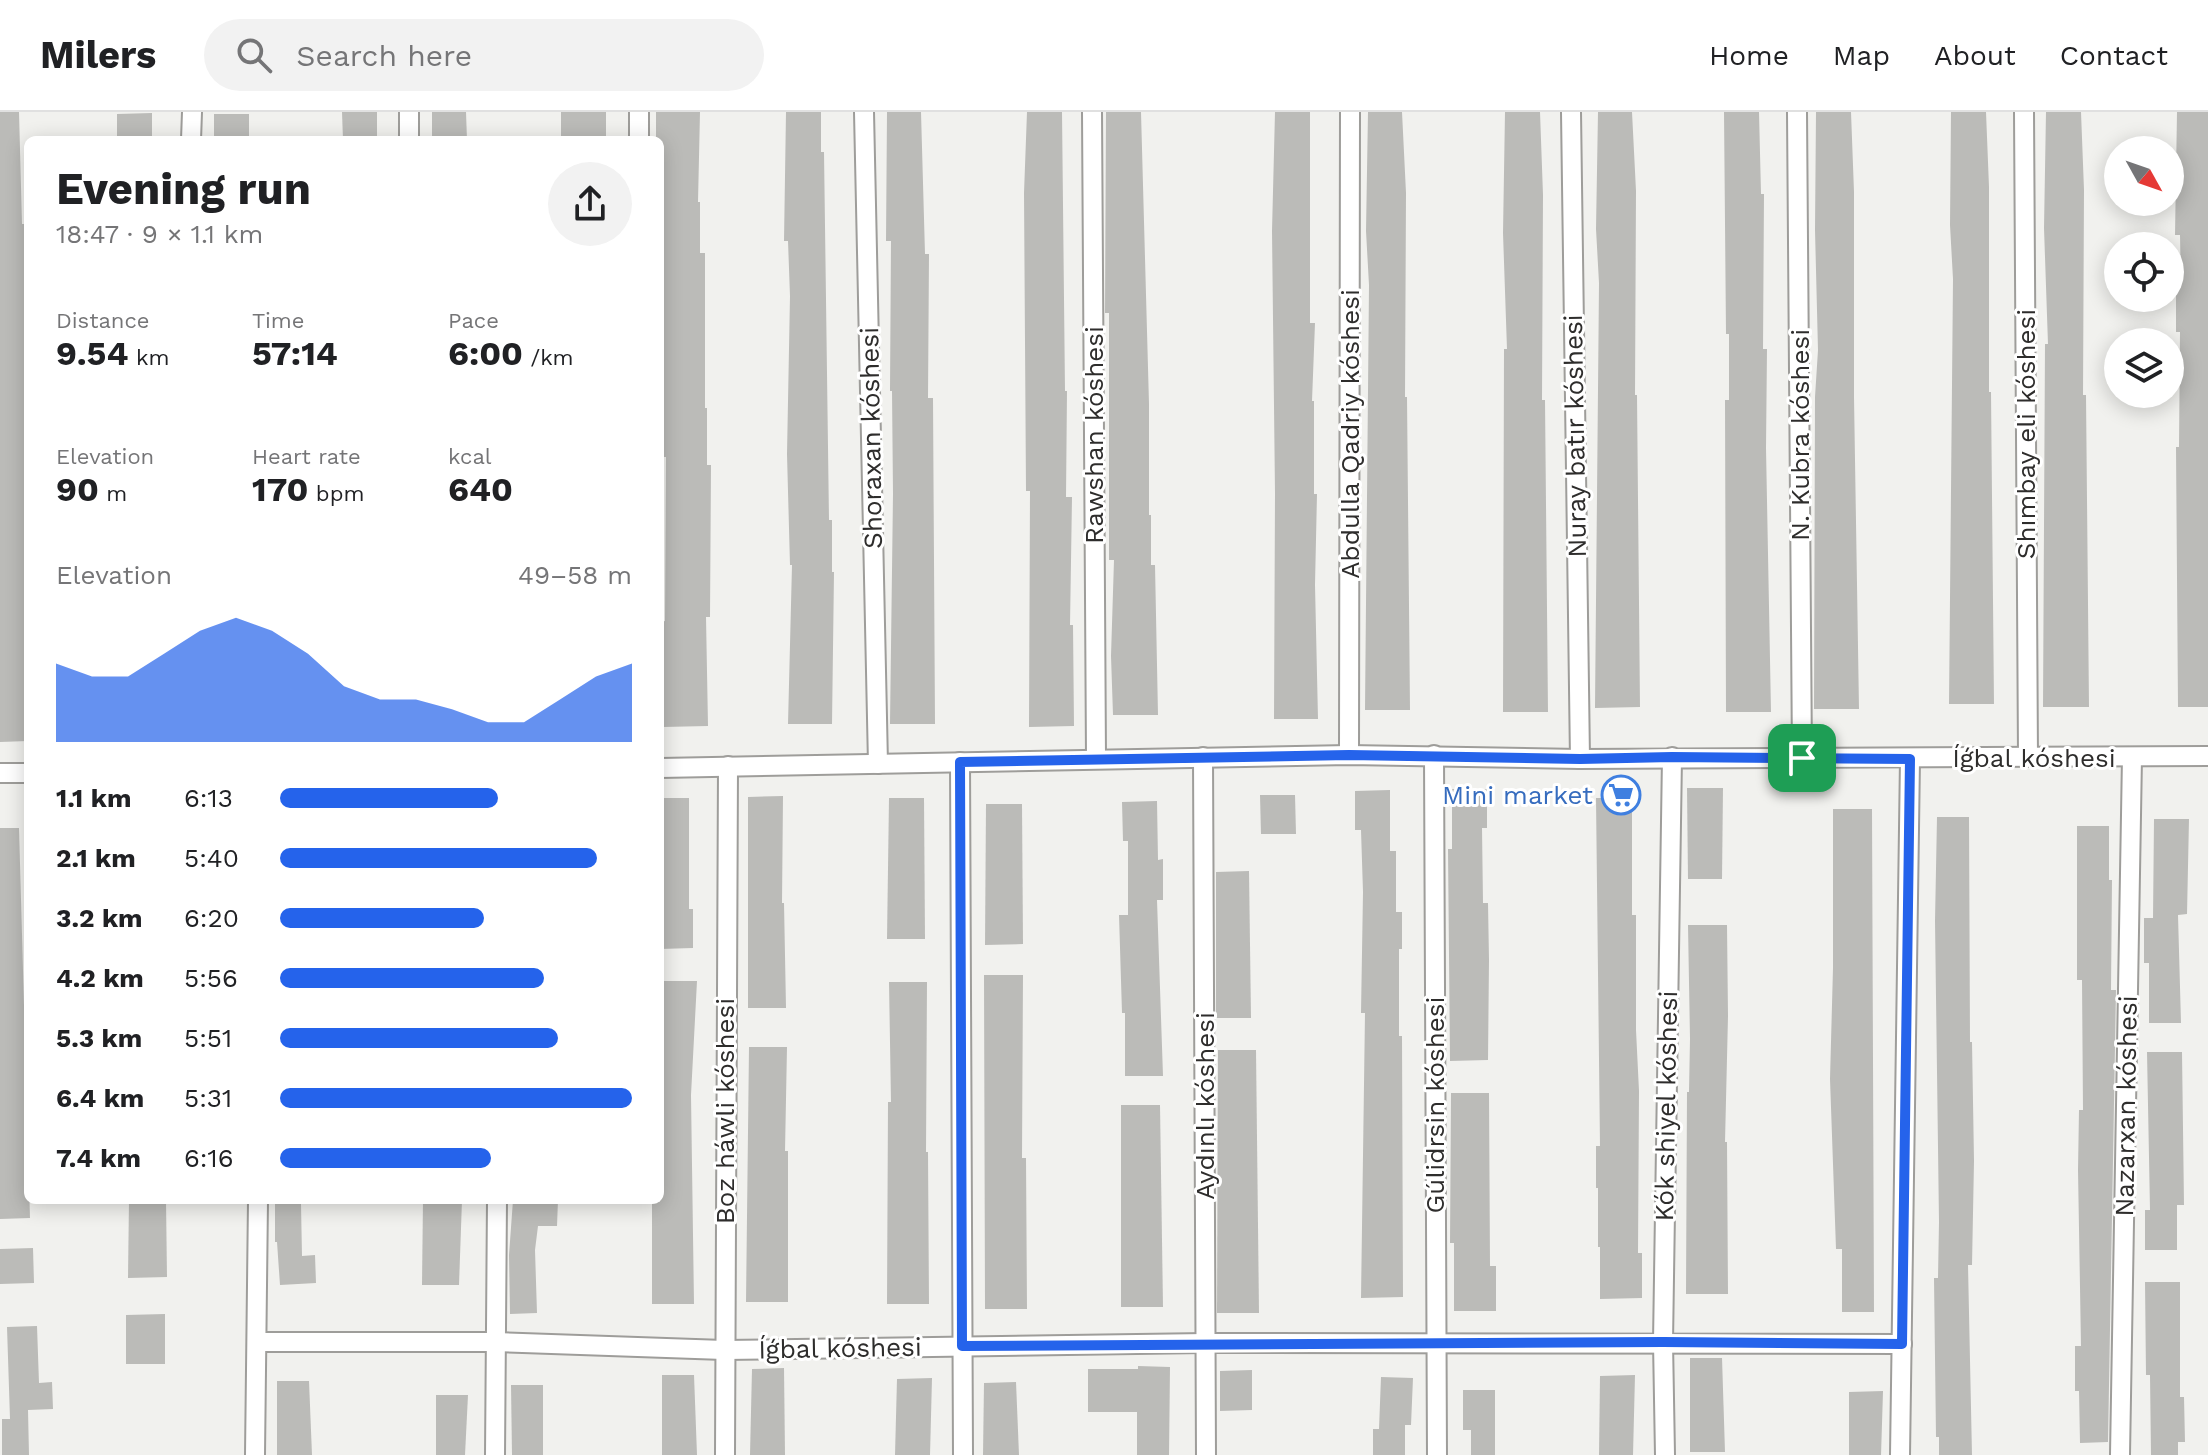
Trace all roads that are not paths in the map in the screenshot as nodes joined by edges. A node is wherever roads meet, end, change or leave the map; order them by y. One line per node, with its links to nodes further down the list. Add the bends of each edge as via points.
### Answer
1 (192, 112): 10 (street)
2 (409, 112): 11 (street)
3 (639, 112): 12 (street)
4 (864, 112): 25 (street, Shoraxan kóshesi)
5 (1092, 112): 20 (street, Rawshan kóshesi)
6 (1350, 112): 13 (street, Abdulla Qadriy kóshesi)
7 (1571, 112): 22 (street, Nuray batır kóshesi)
8 (1797, 112): 21 (street, N. Kubra kóshesi)
9 (2024, 112): 18 (street, Shımbay eli kóshesi)
10 (191, 136)
11 (409, 136)
12 (639, 136)
13 (1349, 755): 14 (street, Íǵbal kóshesi); 16 (street, Íǵbal kóshesi)
14 (1434, 755): 22 (street, Íǵbal kóshesi); 36 (street, Gúlidrsin kóshesi)
15 (2208, 756): 19 (street, Íǵbal kóshesi)
16 (1203, 757): 20 (street, Íǵbal kóshesi); 35 (street, Aydınlı kóshesi)
17 (1672, 757): 21 (street, Íǵbal kóshesi); 22 (street, Íǵbal kóshesi); 34 (street, Kók shiyel kóshesi)
18 (2028, 757): 19 (street, Íǵbal kóshesi); 23 (street, Íǵbal kóshesi)
19 (2132, 757): 48 (street, Nazarxan kóshesi)
20 (1096, 758): 24 (street, Íǵbal kóshesi)
21 (1802, 758): 23 (street, Íǵbal kóshesi)
22 (1580, 759)
23 (1910, 759): 37 (street)
24 (960, 762): 25 (street, Íǵbal kóshesi); 38 (street)
25 (878, 764): 26 (street, Íǵbal kóshesi)
26 (728, 766): 27 (street, Íǵbal kóshesi); 39 (street, Boz háwli kóshesi)
27 (664, 768)
28 (0, 773): 29 (street)
29 (24, 773)
30 (258, 1204): 32 (street)
31 (497, 1204): 33 (street)
32 (258, 1342): 33 (street, Íǵbal kóshesi); 40 (street)
33 (495, 1342): 39 (street, Íǵbal kóshesi); 41 (street)
34 (1663, 1342): 36 (street, Íǵbal kóshesi); 37 (street, Íǵbal kóshesi); 46 (street, Kók shiyel kóshesi)
35 (1206, 1343): 36 (street, Íǵbal kóshesi); 38 (street, Íǵbal kóshesi); 44 (street, Aydınlı kóshesi)
36 (1436, 1343): 45 (street, Gúlidrsin kóshesi)
37 (1902, 1344): 47 (street)
38 (962, 1346): 39 (street, Íǵbal kóshesi); 43 (street)
39 (724, 1350): 42 (street, Boz háwli kóshesi)
40 (255, 1455)
41 (495, 1455)
42 (725, 1455)
43 (963, 1455)
44 (1206, 1455)
45 (1437, 1455)
46 (1665, 1455)
47 (1900, 1455)
48 (2120, 1455)

